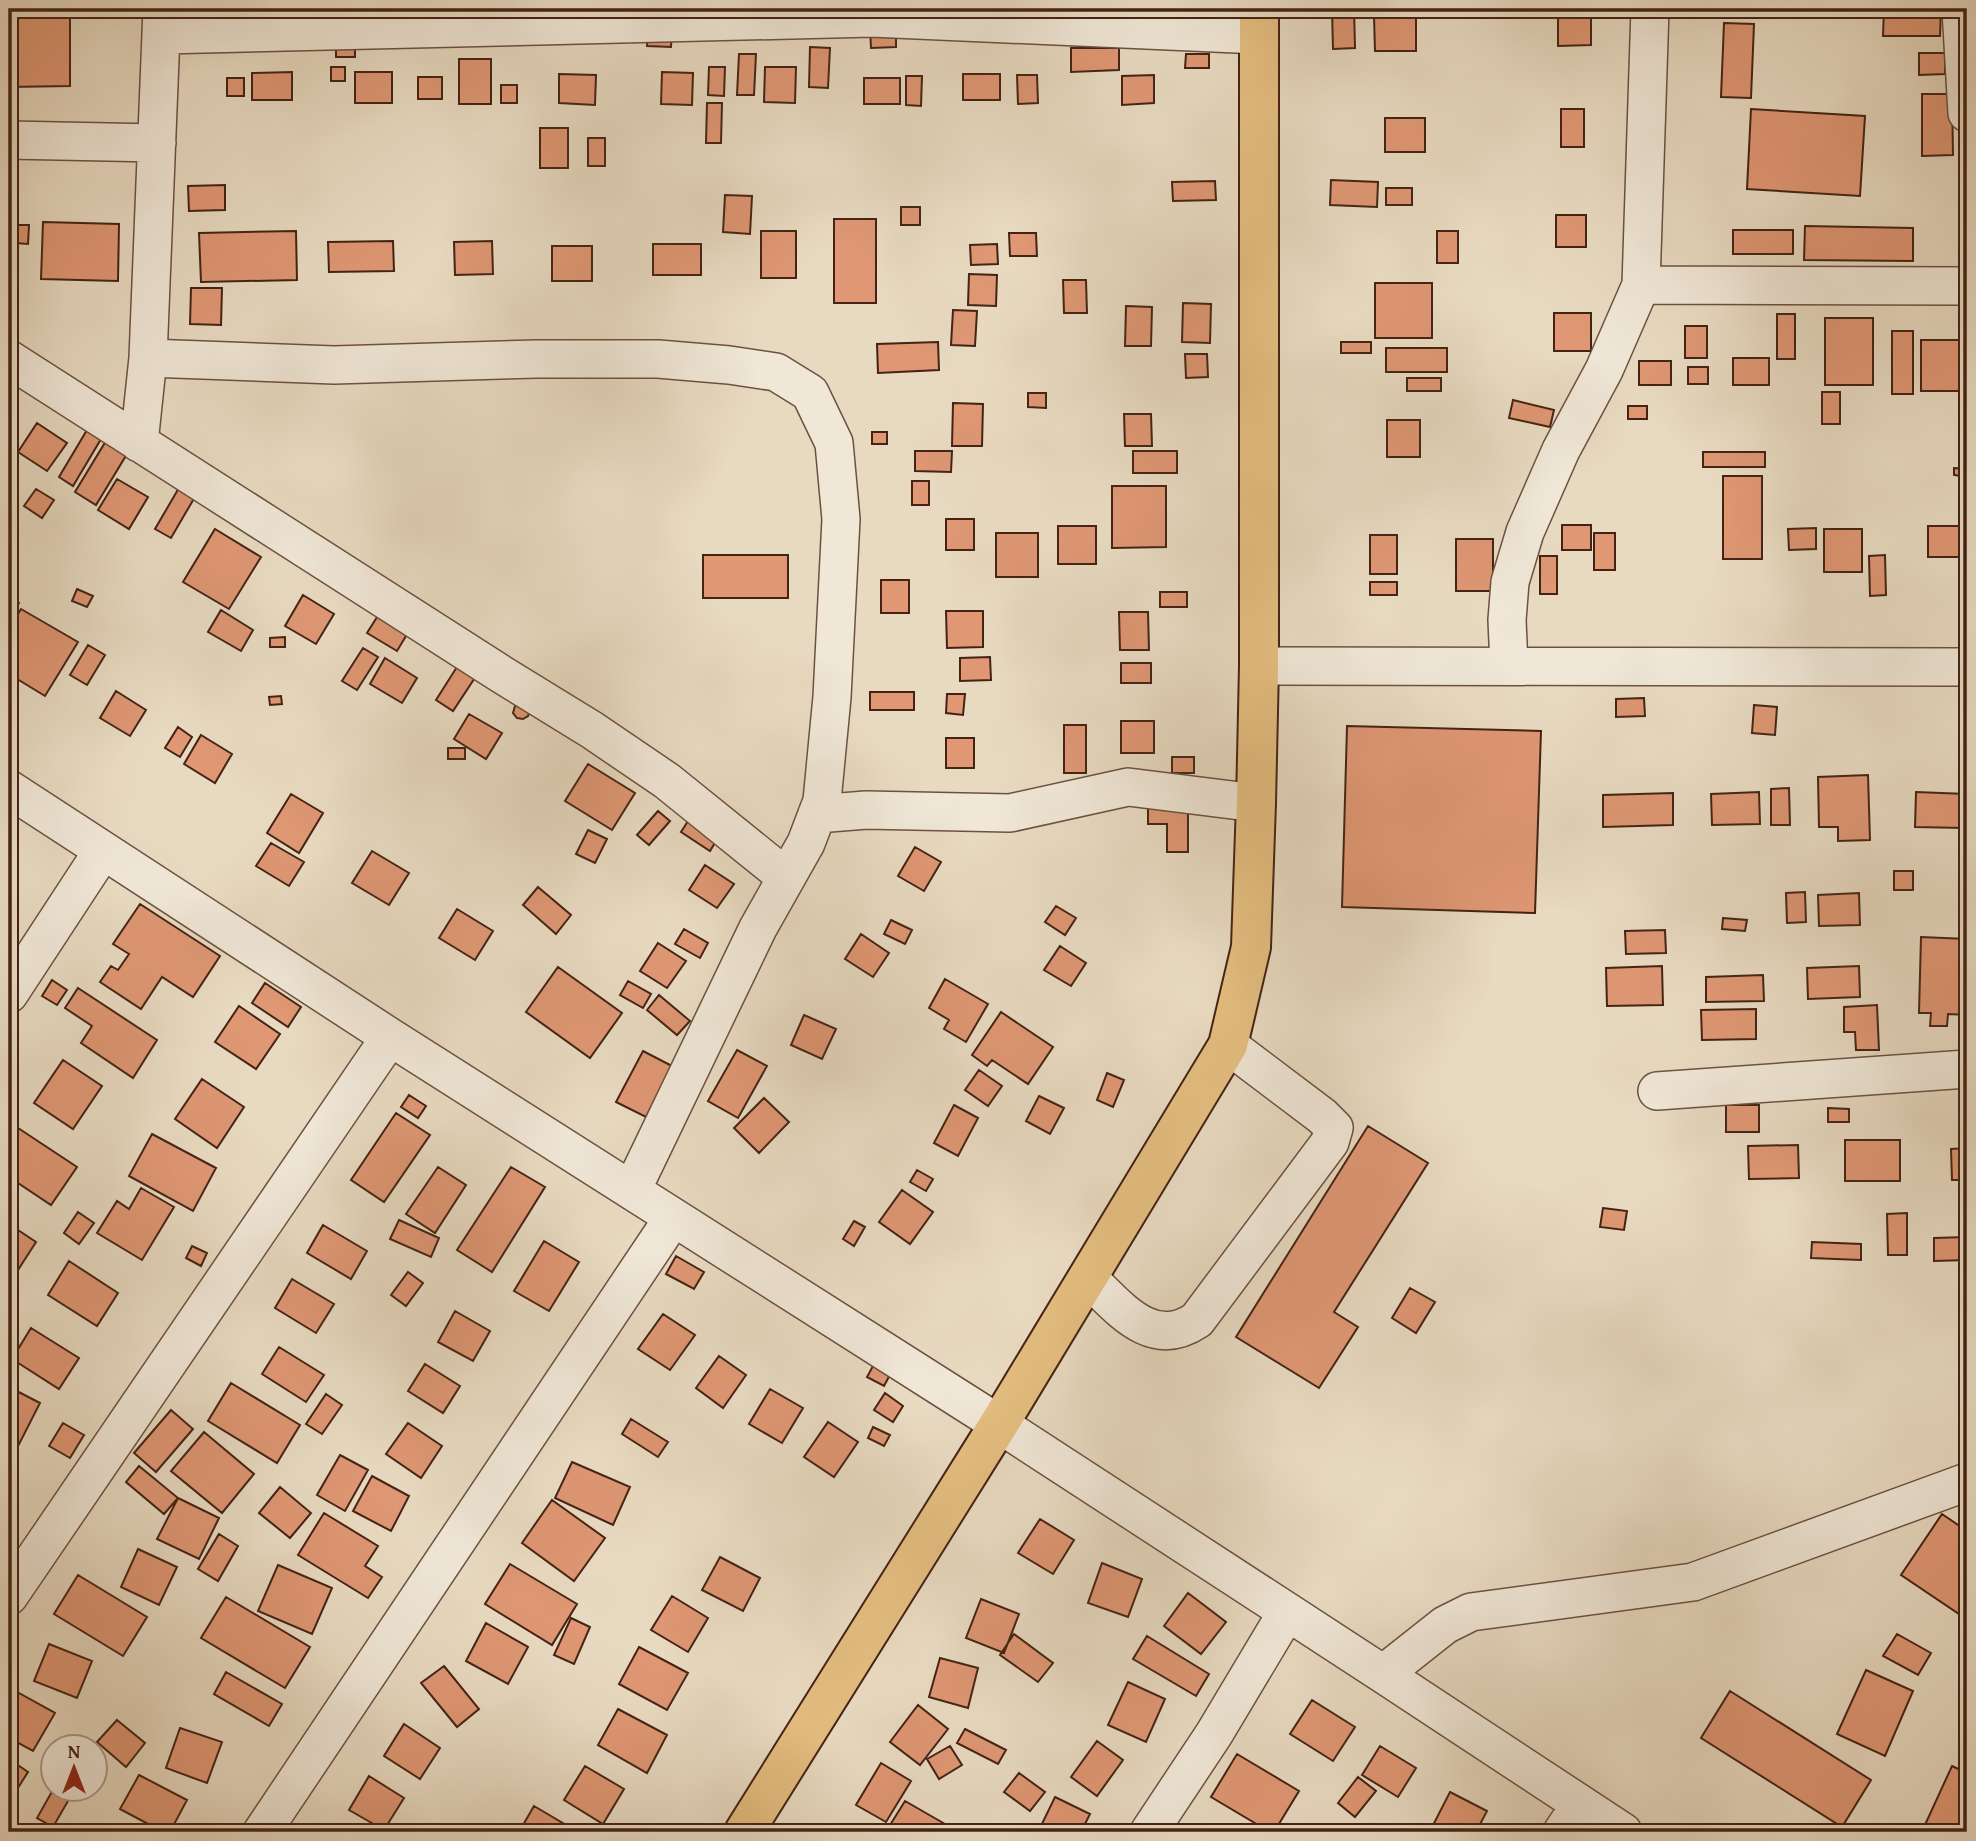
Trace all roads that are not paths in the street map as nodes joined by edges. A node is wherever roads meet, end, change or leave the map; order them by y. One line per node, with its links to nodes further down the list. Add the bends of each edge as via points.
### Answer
1 (1650, 9): 9 (street)
2 (1961, 9): 6 (street)
3 (872, 13): 4 (street); 5 (street)
4 (162, 22): 8 (street)
5 (1259, 22): 14 (main road)
6 (1967, 113)
7 (9, 140): 8 (street)
8 (157, 143): 11 (street)
9 (1641, 285): 10 (street); 15 (street, via 1525,532 1510,582)
10 (1967, 286)
11 (148, 358): 13 (street); 19 (street, via 334,365 658,359 776,372 810,393 834,443 841,519 832,697)
12 (9, 359): 13 (street)
13 (139, 443): 21 (street, via 592,730 667,781)
14 (1259, 666): 15 (street); 18 (main road)
15 (1509, 666): 16 (street)
16 (1967, 667)
17 (9, 789): 20 (street)
18 (1256, 803): 19 (street, via 1128,788 1010,813 866,810); 24 (main road, via 1251,947)
19 (817, 814): 21 (street)
20 (102, 852): 22 (street); 23 (street)
21 (786, 877): 27 (street)
22 (9, 994)
23 (390, 1037): 27 (street); 32 (street)
24 (1228, 1045): 29 (main road); 29 (street, via 1322,1116 1334,1128 1330,1142 1197,1320 1185,1328 1161,1332 1144,1326)
25 (1967, 1069): 26 (street)
26 (1657, 1091)
27 (632, 1190): 28 (street)
28 (674, 1218): 30 (street); 36 (street)
29 (1088, 1278): 30 (main road)
30 (999, 1424): 33 (street); 37 (main road)
31 (1967, 1482): 34 (street, via 1693,1582 1471,1612 1445,1625)
32 (9, 1596)
33 (1287, 1612): 34 (street); 38 (street)
34 (1384, 1674): 35 (street)
35 (1571, 1818): 39 (street)
36 (262, 1832)
37 (744, 1832)
38 (1149, 1832)
39 (1623, 1832)

